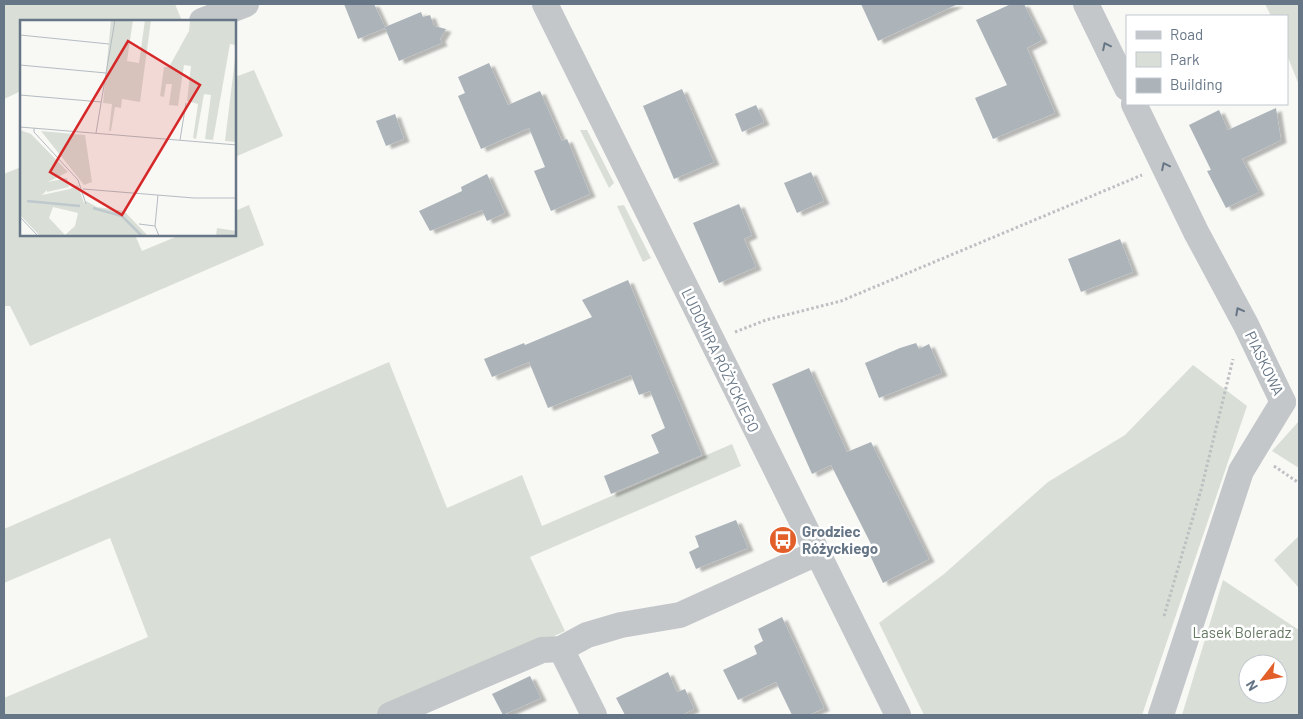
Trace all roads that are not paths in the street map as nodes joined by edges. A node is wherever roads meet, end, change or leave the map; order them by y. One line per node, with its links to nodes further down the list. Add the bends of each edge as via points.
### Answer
1 (246, 4): 4 (street)
2 (545, 4): 8 (street, LUDOMIRA RÓŻYCKIEGO)
3 (1086, 4): 5 (street, one-way to 3)
4 (205, 20)
5 (1126, 86)
6 (1134, 105): 7 (street, PIASKOWA, one-way to 6, via 1196,232)
7 (1291, 399): 13 (street, PIASKOWA, via 1241,470)
8 (817, 553): 9 (street, via 680,615 621,625 587,635); 12 (street, LUDOMIRA RÓŻYCKIEGO)
9 (561, 649): 10 (street, via 542,650); 11 (street)
10 (390, 715)
11 (594, 715)
12 (898, 715)
13 (1161, 715)

